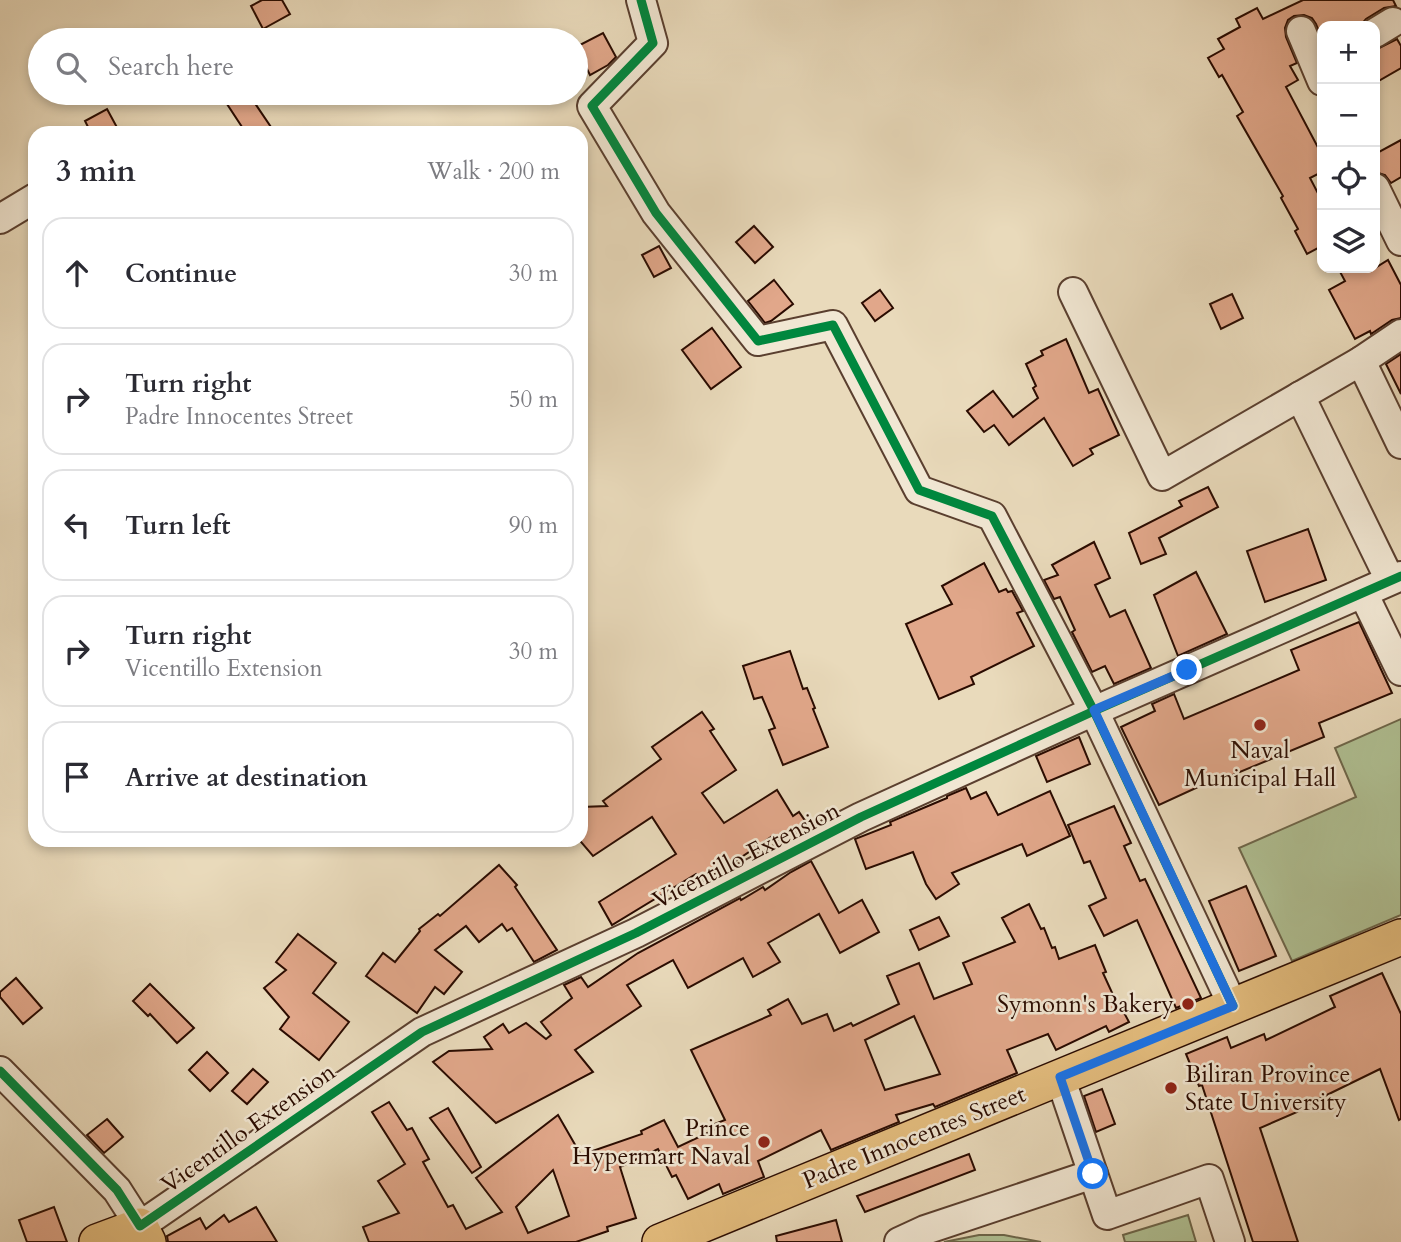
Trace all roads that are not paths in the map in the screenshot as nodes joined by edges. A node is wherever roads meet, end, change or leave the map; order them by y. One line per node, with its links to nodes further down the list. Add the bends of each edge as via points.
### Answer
1 (641, 0): 16 (street, via 653,43 592,106 656,212 758,341 833,325 919,490 992,516)
2 (1301, 31): 3 (street)
3 (1317, 65)
4 (1380, 198): 7 (street)
5 (28, 202): 6 (street)
6 (0, 219)
7 (1401, 241)
8 (1073, 292): 11 (street, via 1162,476)
9 (1401, 334): 10 (street)
10 (1361, 361): 11 (street); 12 (street)
11 (1300, 396): 13 (street)
12 (1401, 444)
13 (1396, 578): 14 (street, Vicentillo Extension)
14 (1363, 593): 15 (street); 16 (street, Vicentillo Extension)
15 (1401, 671)
16 (1094, 710): 18 (street); 22 (street, Vicentillo Extension, via 861,817 636,933 422,1032)
17 (1401, 937): 18 (main road, Padre Innocentes Street)
18 (1233, 1006): 20 (main road, Padre Innocentes Street)
19 (0, 1071): 22 (street, via 117,1190)
20 (1060, 1077): 21 (street); 24 (main road, Padre Innocentes Street)
21 (1093, 1174): 25 (street); 26 (street, via 1107,1215 1209,1180)
22 (144, 1234): 23 (main road, Vicentillo Extension)
23 (97, 1242)
24 (660, 1242)
25 (900, 1242)
26 (1230, 1242)

